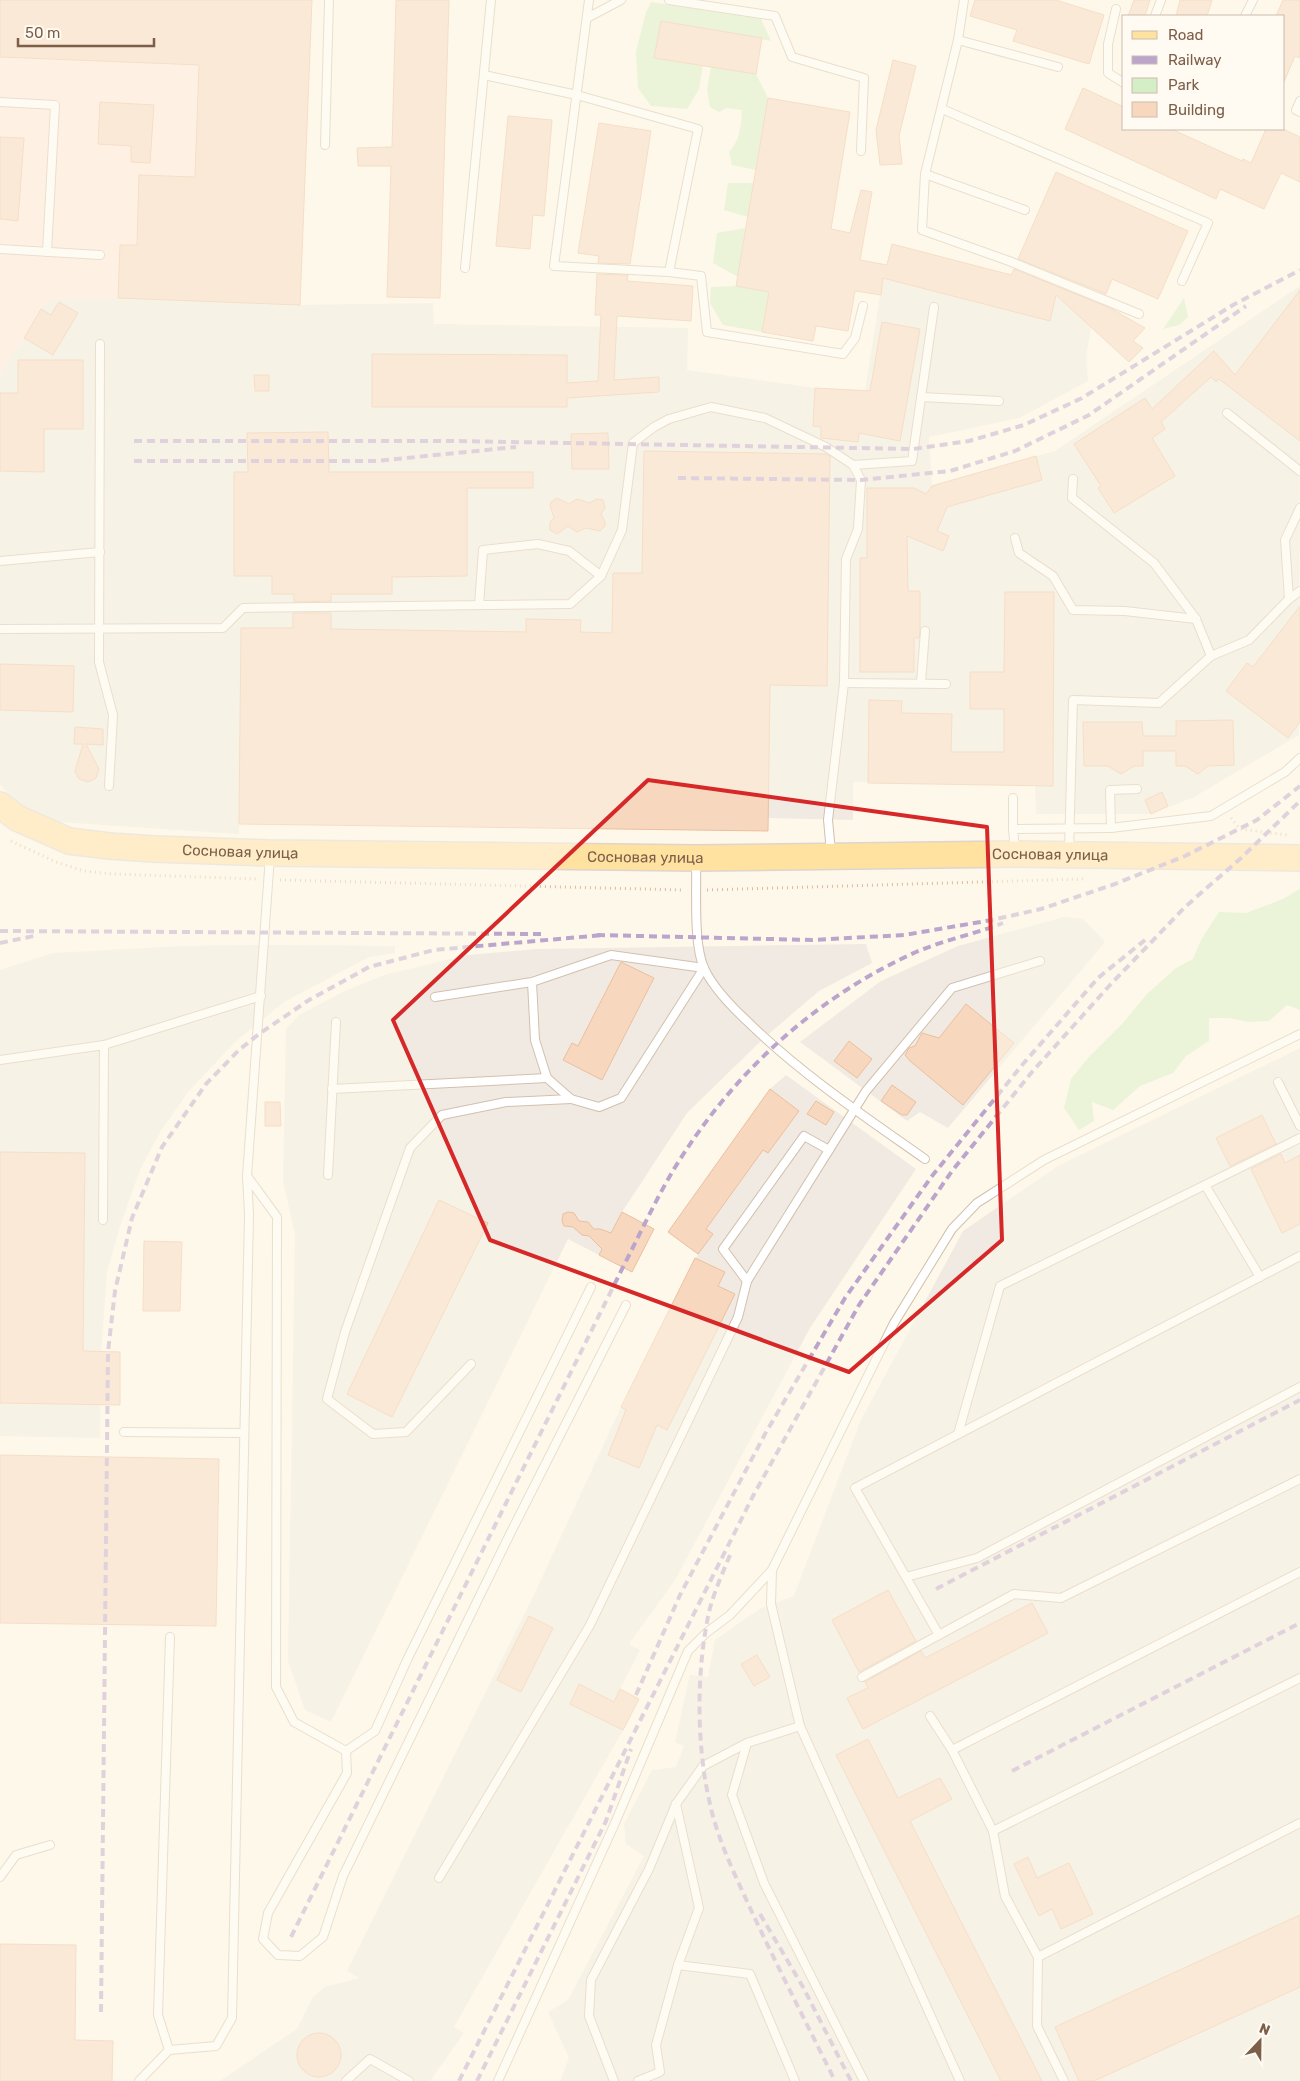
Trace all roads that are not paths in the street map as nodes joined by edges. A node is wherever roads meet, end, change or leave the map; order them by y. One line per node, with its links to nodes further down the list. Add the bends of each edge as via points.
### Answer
1 (329, 0): 22 (lane)
2 (491, 0): 15 (lane)
3 (588, 0): 12 (lane)
4 (620, 0): 12 (lane)
5 (669, 0): 23 (lane, via 774,16 792,57 864,78)
6 (964, 0): 13 (lane)
7 (1161, 0): 10 (lane)
8 (1253, 0): 11 (lane)
9 (1116, 9): 16 (lane, via 1108,44 1108,73)
10 (1155, 15)
11 (1246, 15)
12 (587, 18): 17 (lane)
13 (958, 40): 14 (lane); 20 (lane)
14 (1058, 67)
15 (484, 76): 17 (lane); 29 (lane)
16 (1122, 82)
17 (577, 95): 30 (lane, via 698,129); 30 (lane, via 554,266)
18 (1300, 101): 21 (lane, via 1296,110)
19 (0, 102): 27 (lane, via 55,105)
20 (942, 109): 24 (lane); 31 (lane, via 1208,223)
21 (1300, 112)
22 (325, 144)
23 (861, 152)
24 (925, 174): 25 (lane); 34 (lane, via 922,230)
25 (1025, 210)
26 (0, 249): 27 (lane)
27 (47, 252): 28 (lane)
28 (100, 255)
29 (465, 268)
30 (669, 272): 32 (lane, via 701,276 707,332 842,354 855,338)
31 (1182, 280)
32 (863, 306)
33 (934, 307): 36 (lane)
34 (1139, 314)
35 (100, 344): 44 (lane)
36 (921, 397): 37 (lane); 39 (lane, via 912,461)
37 (999, 401)
38 (1227, 412): 40 (lane)
39 (854, 465): 46 (lane, via 826,447 765,418 711,407 669,419 633,443 622,530); 55 (lane, via 861,480 858,529 846,559)
40 (1300, 471)
41 (1073, 479): 50 (lane, via 1072,498 1154,563)
42 (1300, 508): 48 (lane, via 1285,540)
43 (1015, 538): 50 (lane, via 1019,553 1054,576 1073,610 1125,611)
44 (100, 552): 45 (lane); 52 (lane)
45 (0, 561)
46 (601, 576): 49 (lane, via 570,604); 49 (lane, via 569,551 538,544 483,550)
47 (1300, 592): 48 (lane)
48 (1289, 599): 54 (lane, via 1249,640)
49 (479, 605): 52 (lane, via 243,608 223,628)
50 (1196, 619): 54 (lane)
51 (0, 629): 52 (lane)
52 (100, 629): 59 (lane, via 99,662 113,715)
53 (925, 631): 56 (lane)
54 (1211, 656): 63 (lane, via 1159,704 1073,700)
55 (844, 683): 56 (lane); 70 (lane, via 828,820)
56 (921, 683): 57 (lane)
57 (946, 684)
58 (1300, 758): 64 (lane, via 1285,772 1211,816)
59 (109, 786)
60 (1136, 789): 64 (lane, via 1110,790)
61 (1013, 798): 65 (lane)
62 (0, 805): 66 (main road, Сосновая улица, via 17,818 68,841 154,849)
63 (1071, 827): 64 (lane); 65 (lane); 68 (lane)
64 (1111, 828)
65 (1013, 829): 67 (lane)
66 (270, 853): 69 (main road, Сосновая улица); 75 (lane)
67 (1015, 854): 68 (main road, Сосновая улица); 70 (main road, Сосновая улица)
68 (1069, 855): 71 (main road, Сосновая улица)
69 (696, 858): 70 (main road, Сосновая улица); 73 (lane, via 698,938)
70 (831, 858)
71 (1300, 858)
72 (1040, 961): 85 (lane, via 952,988 866,1091)
73 (704, 968): 74 (lane, via 611,955); 84 (lane, via 621,1098 599,1108); 85 (lane, via 726,1001 772,1046)
74 (532, 982): 76 (lane); 81 (lane, via 535,1040)
75 (261, 996): 79 (lane); 91 (lane)
76 (435, 997)
77 (336, 1022): 83 (lane)
78 (1300, 1034): 105 (lane, via 1044,1160 977,1203 952,1229 894,1323)
79 (104, 1045): 80 (lane); 93 (lane)
80 (0, 1060)
81 (547, 1078): 83 (lane); 84 (lane)
82 (1278, 1082): 86 (lane)
83 (332, 1089): 90 (lane)
84 (571, 1100): 99 (lane, via 506,1102 442,1114 410,1148 345,1332 327,1399 373,1434 406,1432)
85 (855, 1110): 88 (lane); 89 (lane)
86 (1300, 1126)
87 (1300, 1138): 92 (lane)
88 (829, 1150): 96 (lane); 96 (lane, via 804,1136 723,1249)
89 (925, 1159)
90 (328, 1175)
91 (248, 1176): 102 (lane); 116 (lane, via 277,1217 276,1687 294,1722)
92 (1205, 1186): 95 (lane); 103 (lane, via 1000,1286)
93 (103, 1220)
94 (1300, 1256): 95 (lane)
95 (1260, 1277): 103 (lane)
96 (747, 1281): 122 (lane, via 738,1316 590,1625)
97 (591, 1287): 116 (lane, via 375,1731)
98 (626, 1304): 116 (lane, via 343,1876 323,1937 300,1956 278,1955 263,1939 268,1913 347,1772)
99 (471, 1364)
100 (1300, 1387): 107 (lane, via 977,1558)
101 (124, 1432): 102 (lane)
102 (244, 1432): 125 (lane, via 232,2018 216,2046)
103 (958, 1434): 107 (lane, via 855,1488)
104 (1300, 1480): 108 (lane, via 1061,1598 1014,1594)
105 (772, 1570): 113 (lane, via 771,1604); 129 (lane, via 730,1615 688,1650 615,1823)
106 (1300, 1572): 115 (lane)
107 (906, 1577): 108 (lane)
108 (939, 1635): 110 (lane)
109 (170, 1637): 125 (lane, via 158,2015)
110 (862, 1677)
111 (1300, 1678): 119 (lane)
112 (930, 1716): 115 (lane)
113 (800, 1726): 114 (lane); 134 (lane)
114 (747, 1743): 117 (lane, via 703,1766); 133 (lane, via 732,1795 764,1883)
115 (952, 1750): 119 (lane)
116 (346, 1751)
117 (676, 1804): 124 (lane, via 699,1908); 130 (lane, via 649,1870 591,1980 590,2016)
118 (1300, 1823): 123 (lane)
119 (992, 1831): 123 (lane, via 1005,1896)
120 (50, 1845): 121 (lane, via 16,1855)
121 (0, 1877)
122 (439, 1878)
123 (1038, 1957): 135 (lane, via 1037,2026)
124 (678, 1965): 131 (lane, via 656,2045 660,2072); 132 (lane, via 750,1974)
125 (170, 2050): 126 (lane)
126 (139, 2081)
127 (346, 2081): 128 (lane, via 370,2059)
128 (409, 2081)
129 (498, 2081)
130 (614, 2081)
131 (638, 2081)
132 (795, 2081)
133 (864, 2081)
134 (960, 2081)
135 (1064, 2081)

